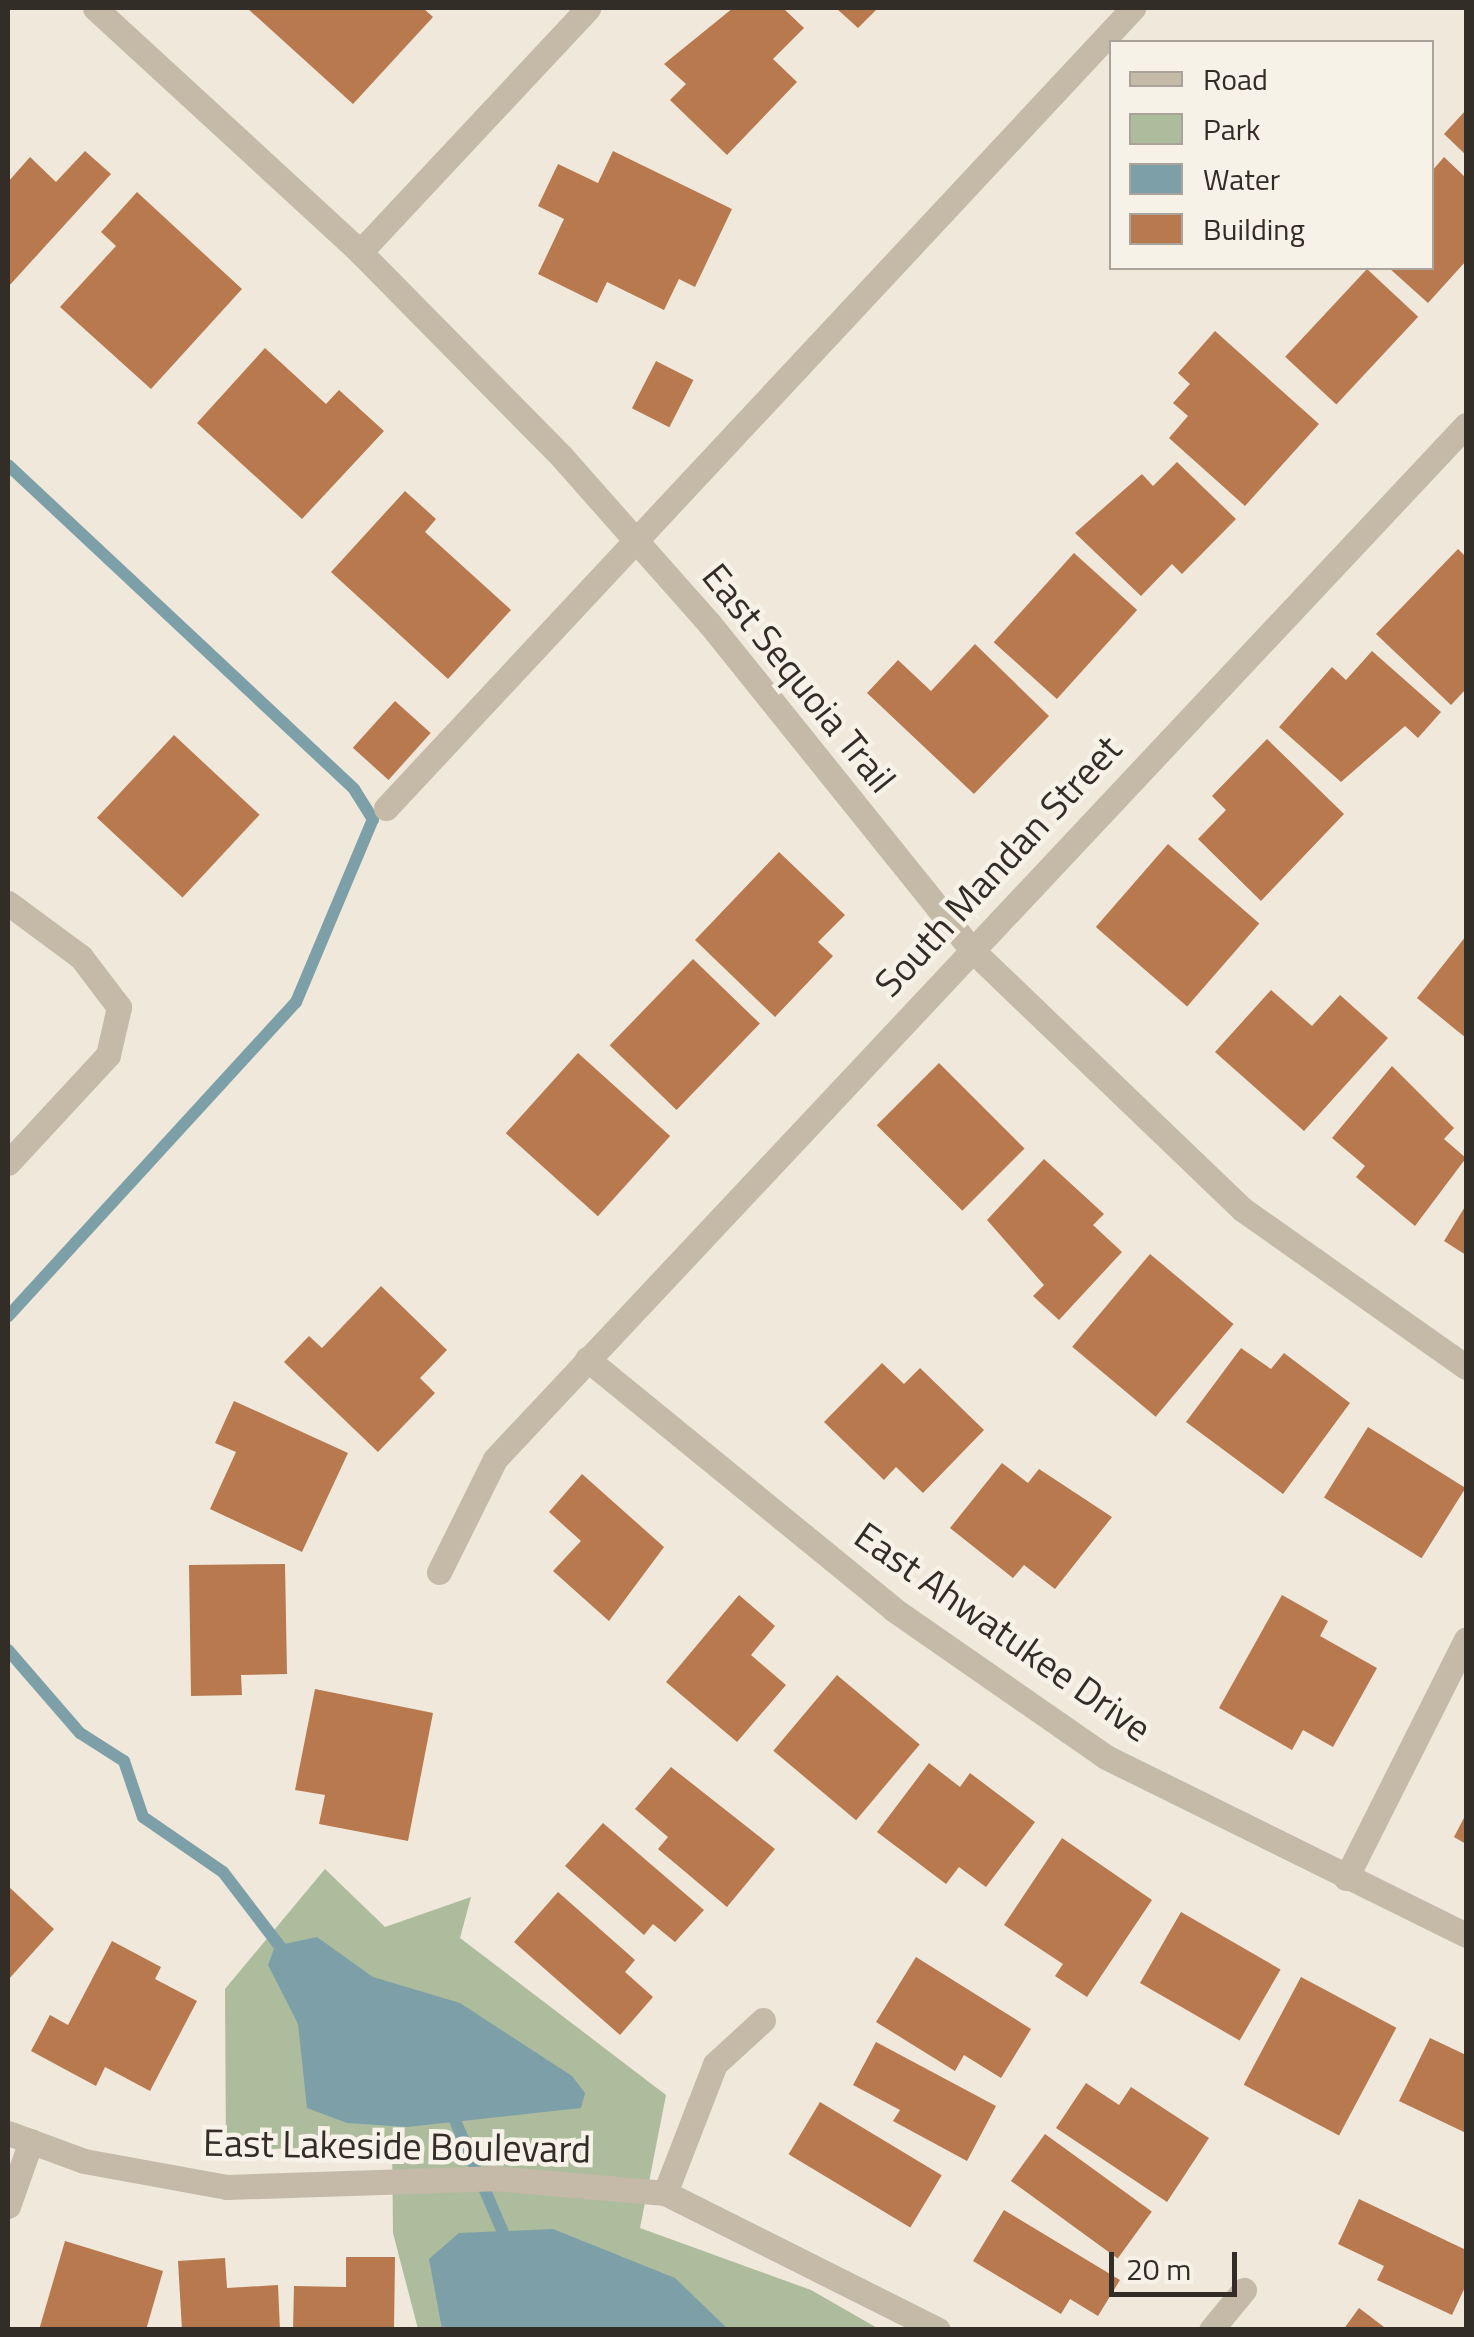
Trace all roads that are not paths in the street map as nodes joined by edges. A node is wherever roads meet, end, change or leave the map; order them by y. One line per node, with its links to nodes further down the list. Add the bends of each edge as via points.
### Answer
1 (94, 8): 4 (street, East Sequoia Trail)
2 (588, 8): 4 (street)
3 (1132, 8): 6 (street)
4 (360, 252): 6 (street, East Sequoia Trail)
5 (1466, 426): 9 (street, South Mandan Street)
6 (639, 545): 7 (street); 9 (street, East Sequoia Trail)
7 (386, 808)
8 (8, 903): 10 (street, via 81,957 120,1007 108,1054)
9 (970, 949): 11 (street, South Mandan Street); 12 (street, East Sequoia Trail, via 1242,1209)
10 (8, 1162)
11 (586, 1360): 13 (street, South Mandan Street, via 495,1459); 15 (street, East Ahwatukee Drive, via 893,1609 1106,1757)
12 (1466, 1367)
13 (438, 1572)
14 (1466, 1639): 15 (street)
15 (1346, 1878): 16 (street, East Ahwatukee Drive)
16 (1466, 1934)
17 (763, 2020): 19 (street, via 715,2064)
18 (19, 2137): 19 (street, East Lakeside Boulevard, via 146,2174 277,2184 494,2178); 20 (street)
19 (665, 2193): 22 (street, East Lakeside Boulevard)
20 (8, 2206)
21 (1244, 2290): 23 (street)
22 (938, 2330)
23 (1211, 2330)

